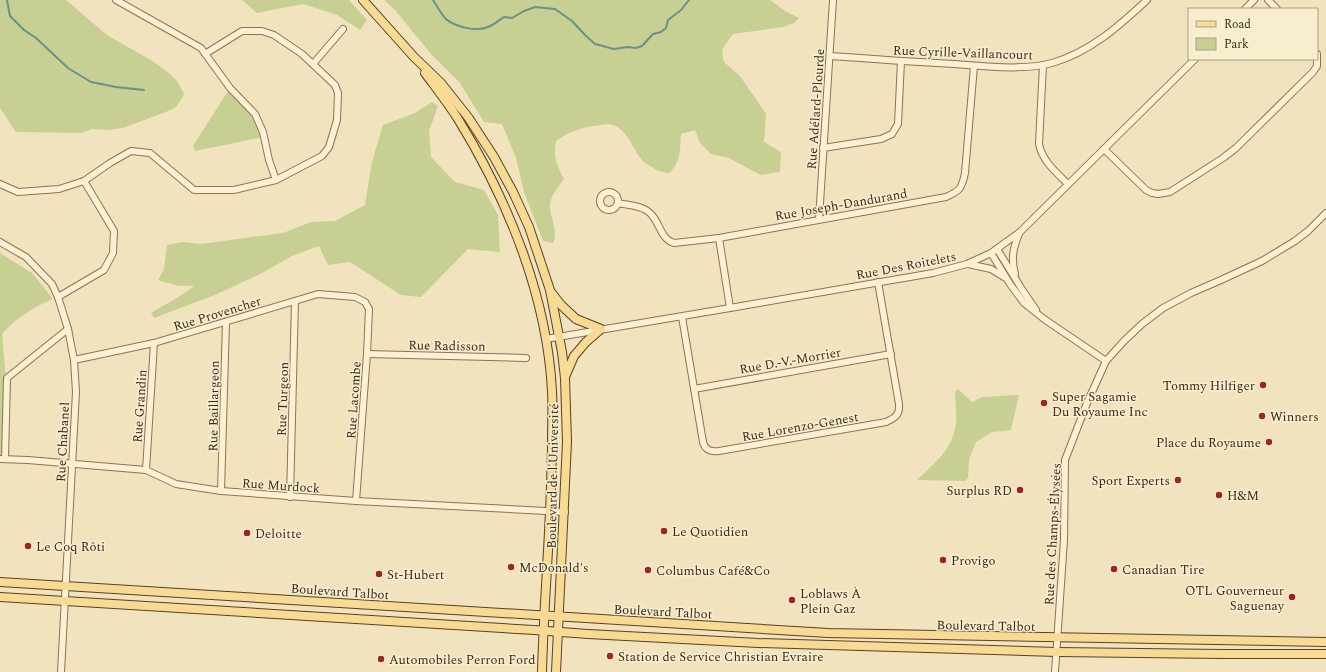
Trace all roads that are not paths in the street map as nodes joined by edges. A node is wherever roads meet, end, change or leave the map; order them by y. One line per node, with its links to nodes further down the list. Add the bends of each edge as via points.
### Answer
1 (116, 0): 10 (street, via 201,48)
2 (363, 0): 12 (main road, Boulevard de l'Université)
3 (833, 0): 11 (street, Rue Adélard-Plourde)
4 (1147, 0): 17 (street, Rue Cyrille-Vaillancourt, via 1094,45)
5 (1254, 0): 7 (street)
6 (1268, 0): 8 (street)
7 (1246, 8)
8 (1276, 8)
9 (343, 29): 16 (street)
10 (206, 54): 16 (street, via 242,31 262,31 274,35); 21 (street, via 230,88 255,114 263,132)
11 (830, 56): 15 (street, Rue Cyrille-Vaillancourt); 19 (street, Rue Adélard-Plourde)
12 (414, 57): 36 (main road, Boulevard de l'Université, via 446,89 494,157 529,227); 47 (main road, Boulevard de l'Université, via 457,119 505,207 534,285)
13 (1194, 60): 20 (street, Rue Des Roitelets)
14 (1317, 60): 20 (street, via 1313,72 1236,148 1170,192 1152,194)
15 (902, 61): 18 (street, Rue Cyrille-Vaillancourt); 19 (street, via 898,124 892,134 881,139)
16 (313, 64): 21 (street, via 335,85 338,93 337,120 329,147 322,156)
17 (1044, 65): 18 (street, Rue Cyrille-Vaillancourt); 24 (street, via 1040,150 1047,162)
18 (974, 66): 27 (street, Rue Joseph-Dandurand, via 965,173 960,190 946,197)
19 (823, 148): 27 (street, Rue Adélard-Plourde)
20 (1104, 149): 24 (street, Rue Des Roitelets)
21 (276, 180): 22 (street, via 234,190 194,190 150,153 131,151)
22 (84, 181): 23 (street, via 59,189 18,192); 37 (street, via 114,231 113,253 104,270)
23 (0, 184)
24 (1068, 184): 28 (street, Rue Des Roitelets)
25 (618, 203): 29 (street, Rue Joseph-Dandurand, via 646,210 655,218 669,242)
26 (1326, 212): 53 (street, Rue des Champs-Élysées, via 1295,241 1262,261 1163,308 1142,324)
27 (819, 219): 29 (street, Rue Joseph-Dandurand)
28 (1020, 232): 31 (street, Rue Des Roitelets); 33 (street, via 1013,252 1013,269)
29 (719, 238): 40 (street)
30 (0, 242): 37 (street, Rue Chabanel, via 26,257 52,284)
31 (994, 251): 32 (street, Rue Des Roitelets); 33 (street); 35 (street)
32 (967, 264): 34 (street, Rue Des Roitelets, via 933,273); 35 (street, via 998,272)
33 (1017, 281): 42 (street)
34 (878, 282): 40 (street, Rue Des Roitelets); 50 (street, Rue Lorenzo-Genest)
35 (1010, 284): 42 (street, via 1024,303)
36 (550, 290): 45 (main road, via 576,319); 46 (main road, Boulevard de l'Université)
37 (58, 297): 44 (street, Rue Chabanel)
38 (296, 301): 39 (street, Rue Provencher, via 318,294 329,294 355,297); 43 (street, Rue Provencher); 60 (street, Rue Turgeon)
39 (365, 302): 49 (street, Rue Lacombe, via 369,309)
40 (730, 308): 41 (street, Rue Des Roitelets)
41 (682, 316): 45 (street, Rue Des Roitelets); 55 (street, Rue Lorenzo-Genest)
42 (1044, 319): 53 (street)
43 (226, 322): 48 (street, Rue Provencher); 59 (street, Rue Baillargeon)
44 (68, 329): 52 (street, Rue Chabanel); 56 (street, via 7,378)
45 (601, 330): 46 (street, Rue Des Roitelets); 54 (main road, via 574,356)
46 (560, 336): 47 (street, Rue Des Roitelets); 54 (main road, Boulevard de l'Université)
47 (546, 339): 62 (main road, Boulevard de l'Université, via 552,391)
48 (154, 343): 52 (street, Rue Provencher); 58 (street, Rue Grandin)
49 (367, 354): 51 (street, Rue Radisson); 61 (street, Rue Lacombe)
50 (891, 354): 55 (street, Rue D.-V.-Morrier); 55 (street, Rue Lorenzo-Genest, via 900,411 893,419 727,450 713,452 704,447)
51 (526, 358)
52 (74, 360): 57 (street, Rue Chabanel, via 76,392)
53 (1106, 361): 72 (street, Rue des Champs-Élysées, via 1086,403 1065,460 1064,540)
54 (565, 378): 63 (main road, Boulevard de l'Université)
55 (694, 388)
56 (3, 459): 57 (street, Rue Murdock)
57 (72, 463): 58 (street, Rue Murdock); 65 (street, Rue Chabanel)
58 (146, 470): 59 (street, Rue Murdock, via 176,484)
59 (221, 491): 60 (street, Rue Murdock)
60 (290, 497): 61 (street, Rue Murdock)
61 (356, 501): 62 (street, Rue Murdock)
62 (551, 511): 63 (street, Rue Murdock); 68 (main road, Boulevard de l'Université)
63 (565, 512): 69 (main road, Boulevard de l'Université)
64 (0, 582): 65 (main road, Boulevard Talbot)
65 (66, 586): 67 (street, Rue Chabanel); 68 (main road, Boulevard Talbot)
66 (0, 597): 67 (main road, Boulevard Talbot)
67 (65, 600): 70 (main road, Boulevard Talbot); 76 (street, Rue Chabanel)
68 (544, 616): 69 (main road, Boulevard Talbot); 70 (main road, Boulevard de l'Université)
69 (559, 617): 71 (main road, Boulevard de l'Université); 72 (main road, Boulevard Talbot, via 844,634)
70 (543, 631): 71 (main road, Boulevard Talbot); 77 (main road, Boulevard de l'Université)
71 (558, 632): 74 (main road, Boulevard Talbot, via 758,643); 78 (main road, Boulevard de l'Université)
72 (1058, 638): 73 (main road, Boulevard Talbot); 74 (street, Rue des Champs-Élysées)
73 (1326, 642)
74 (1056, 652): 75 (main road, Boulevard Talbot); 79 (street, Rue des Champs-Élysées)
75 (1326, 654)
76 (61, 672)
77 (542, 672)
78 (556, 672)
79 (1055, 672)

